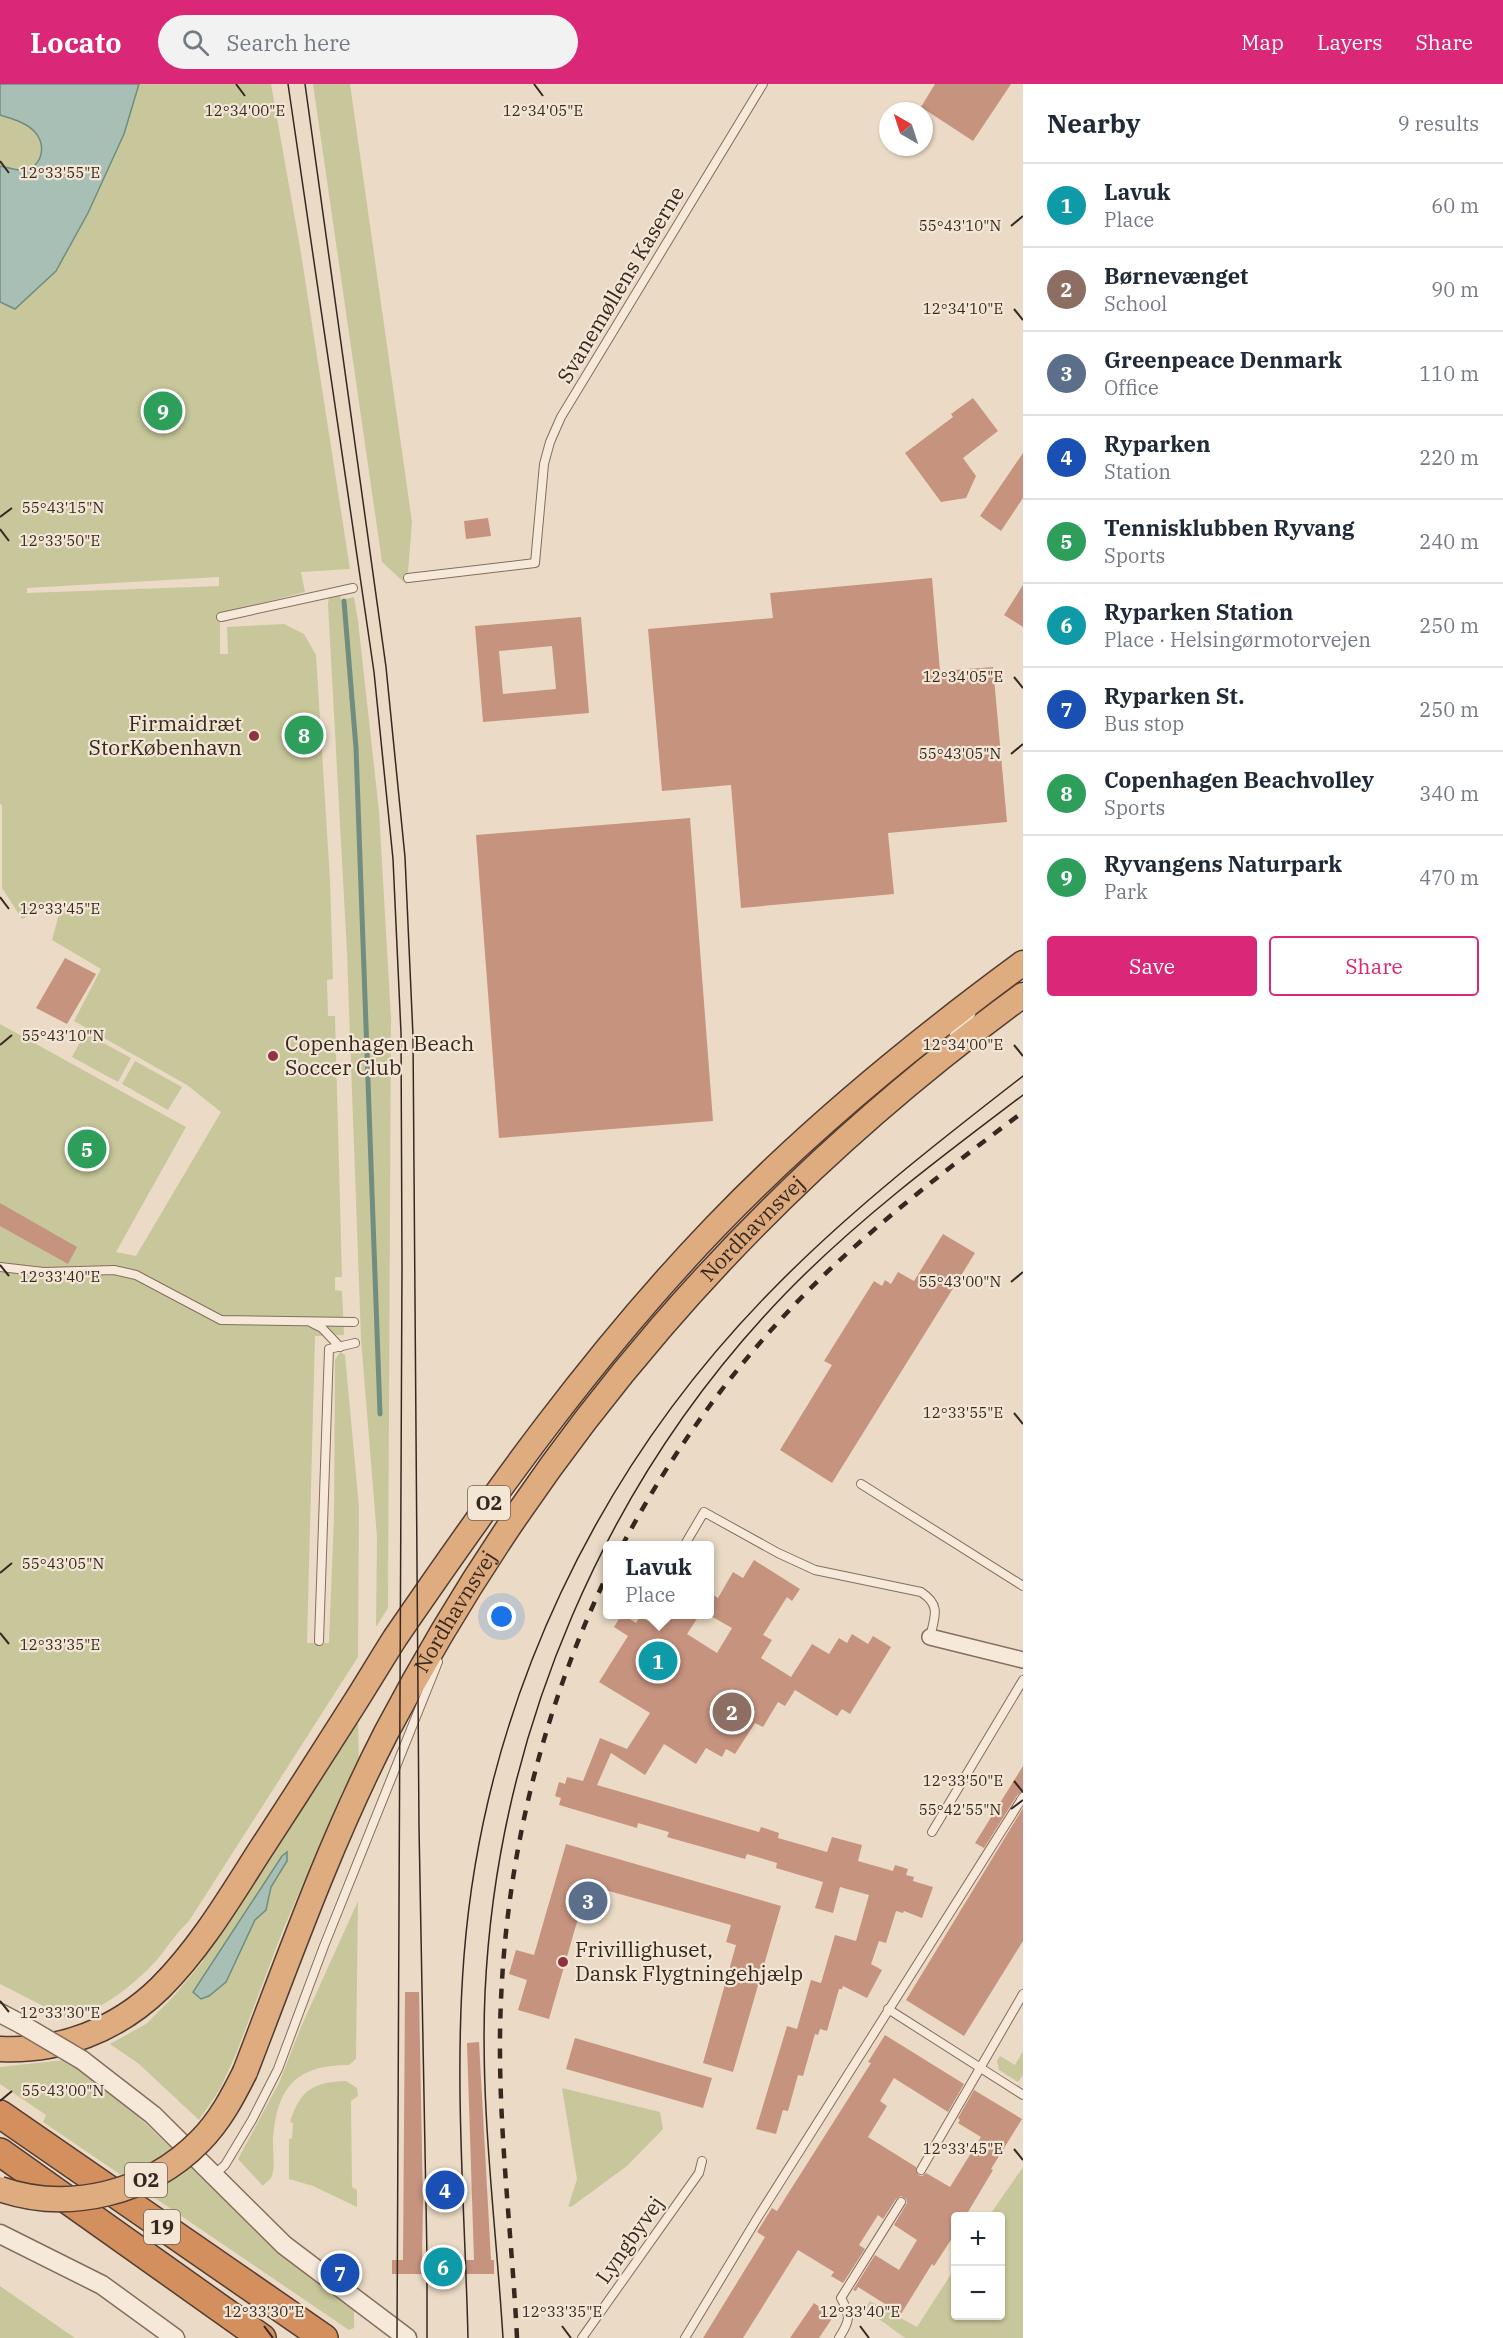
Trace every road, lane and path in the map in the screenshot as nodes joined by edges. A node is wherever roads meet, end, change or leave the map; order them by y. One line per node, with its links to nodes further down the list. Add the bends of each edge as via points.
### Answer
1 (763, 84): 2 (lane, Svanemøllens Kaserne, via 561,417 544,464 535,563)
2 (408, 578)
3 (353, 588): 4 (lane)
4 (221, 617)
5 (1023, 963): 6 (highway, Nordhavnsvej / O2)
6 (998, 981): 8 (lane); 9 (highway, Nordhavnsvej / O2)
7 (1018, 998): 8 (lane); 10 (highway, Nordhavnsvej / O2)
8 (965, 1023): 9 (lane); 10 (lane)
9 (915, 1044): 31 (highway, Nordhavnsvej / O2, via 819,1127 714,1228 559,1409 392,1642 234,1893 172,1974 146,2001 98,2031 48,2047)
10 (931, 1065): 19 (highway, Nordhavnsvej / O2, via 766,1212 655,1333 549,1467)
11 (0, 1267): 12 (lane, via 44,1272 114,1270 136,1275 221,1320)
12 (309, 1322): 13 (lane); 15 (lane, via 322,1328)
13 (354, 1322)
14 (355, 1343): 15 (lane)
15 (340, 1347): 21 (lane, via 329,1349)
16 (861, 1484): 18 (lane)
17 (686, 1541): 20 (lane, via 704,1512 815,1570 921,1592 931,1599 936,1610)
18 (1023, 1586)
19 (467, 1592): 22 (lane); 39 (highway, Nordhavnsvej / O2, bridge, via 433,1647 353,1802 245,2072 224,2112 200,2141 171,2166 138,2184 102,2195 64,2199)
20 (930, 1637): 24 (street)
21 (319, 1641)
22 (445, 1646)
23 (440, 1657): 38 (lane, via 274,2078 225,2165)
24 (1023, 1660)
25 (1023, 1680): 27 (lane)
26 (1023, 1797): 29 (lane)
27 (932, 1832)
28 (1023, 1994): 32 (lane)
29 (888, 2008): 32 (lane); 47 (lane)
30 (0, 2013): 38 (street, bridge, via 82,2060 153,2115)
31 (0, 2049)
32 (980, 2067): 33 (lane); 37 (lane)
33 (1023, 2095)
34 (0, 2114): 45 (highway, 19)
35 (0, 2152): 44 (highway, 19)
36 (702, 2161): 42 (lane, Lyngbyvej, via 699,2173)
37 (921, 2170)
38 (213, 2175): 46 (street, via 284,2245)
39 (0, 2189)
40 (901, 2202): 48 (lane, via 841,2298 848,2318)
41 (0, 2234): 43 (street, via 102,2284)
42 (586, 2337)
43 (175, 2338)
44 (262, 2338)
45 (324, 2338)
46 (407, 2338)
47 (685, 2338)
48 (839, 2338)

